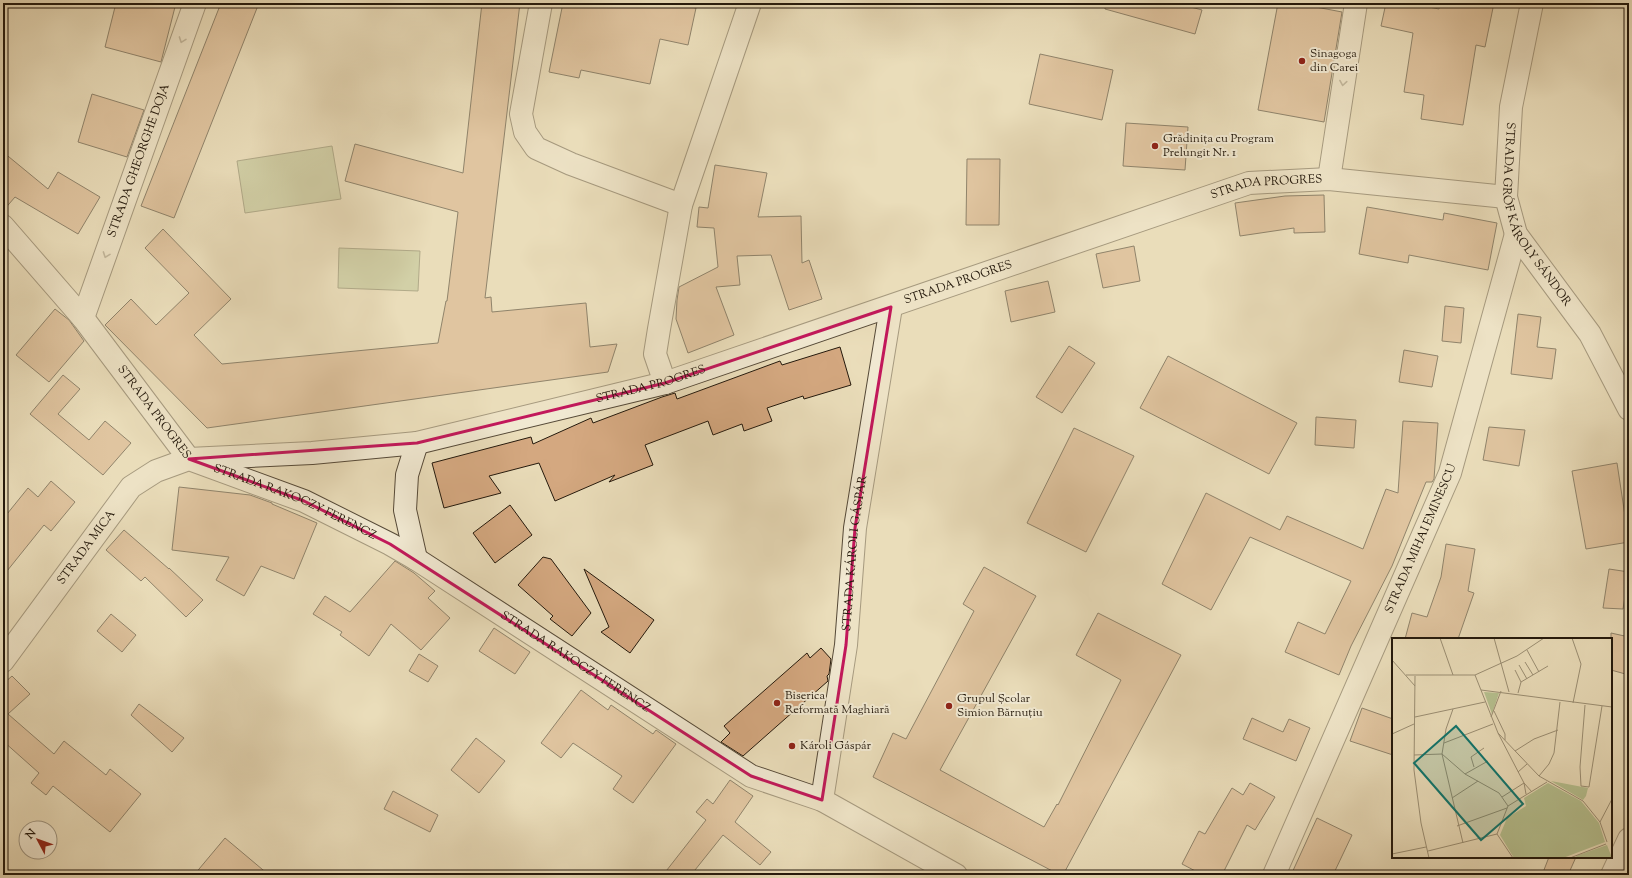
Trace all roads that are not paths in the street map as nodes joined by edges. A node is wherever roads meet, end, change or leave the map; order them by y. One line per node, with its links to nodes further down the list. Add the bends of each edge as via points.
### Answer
1 (195, 3): 12 (street, STRADA GHEORGHE DOJA, one-way to 12)
2 (541, 3): 8 (street, via 521,114 525,132 536,148 571,164)
3 (750, 3): 8 (street)
4 (1356, 3): 6 (street, one-way to 6)
5 (1532, 3): 7 (street, STRADA GRÓF KÁROLY SÁNDOR, via 1511,107)
6 (1328, 179): 7 (street, STRADA PROGRES); 11 (street, STRADA PROGRES, via 1249,183)
7 (1506, 197): 10 (street, STRADA GRÓF KÁROLY SÁNDOR)
8 (681, 205): 13 (street, via 655,354)
9 (3, 226): 12 (street, STRADA PROGRES)
10 (1516, 234): 14 (street, STRADA GRÓF KÁROLY SÁNDOR, via 1590,334); 22 (street, STRADA MIHAI EMINESCU, via 1450,473)
11 (891, 307): 13 (street, STRADA PROGRES); 19 (street, STRADA KÁROLI GÁSPÁR, via 855,528 846,645)
12 (83, 318): 16 (street, STRADA PROGRES)
13 (665, 383): 15 (street, STRADA PROGRES)
14 (1629, 409)
15 (417, 443): 16 (street, STRADA PROGRES, via 312,453); 17 (street, via 407,475 405,510)
16 (189, 459): 17 (street, STRADA RAKOCZY FERENCZ, via 304,501); 18 (street, STRADA MICA, via 156,470 131,487)
17 (416, 559): 19 (street, STRADA RAKOCZY FERENCZ, via 751,776)
18 (3, 661)
19 (822, 800): 21 (street, STRADA RAKOCZY FERENCZ)
20 (1629, 839): 23 (street)
21 (956, 875)
22 (1274, 875)
23 (1612, 875)

